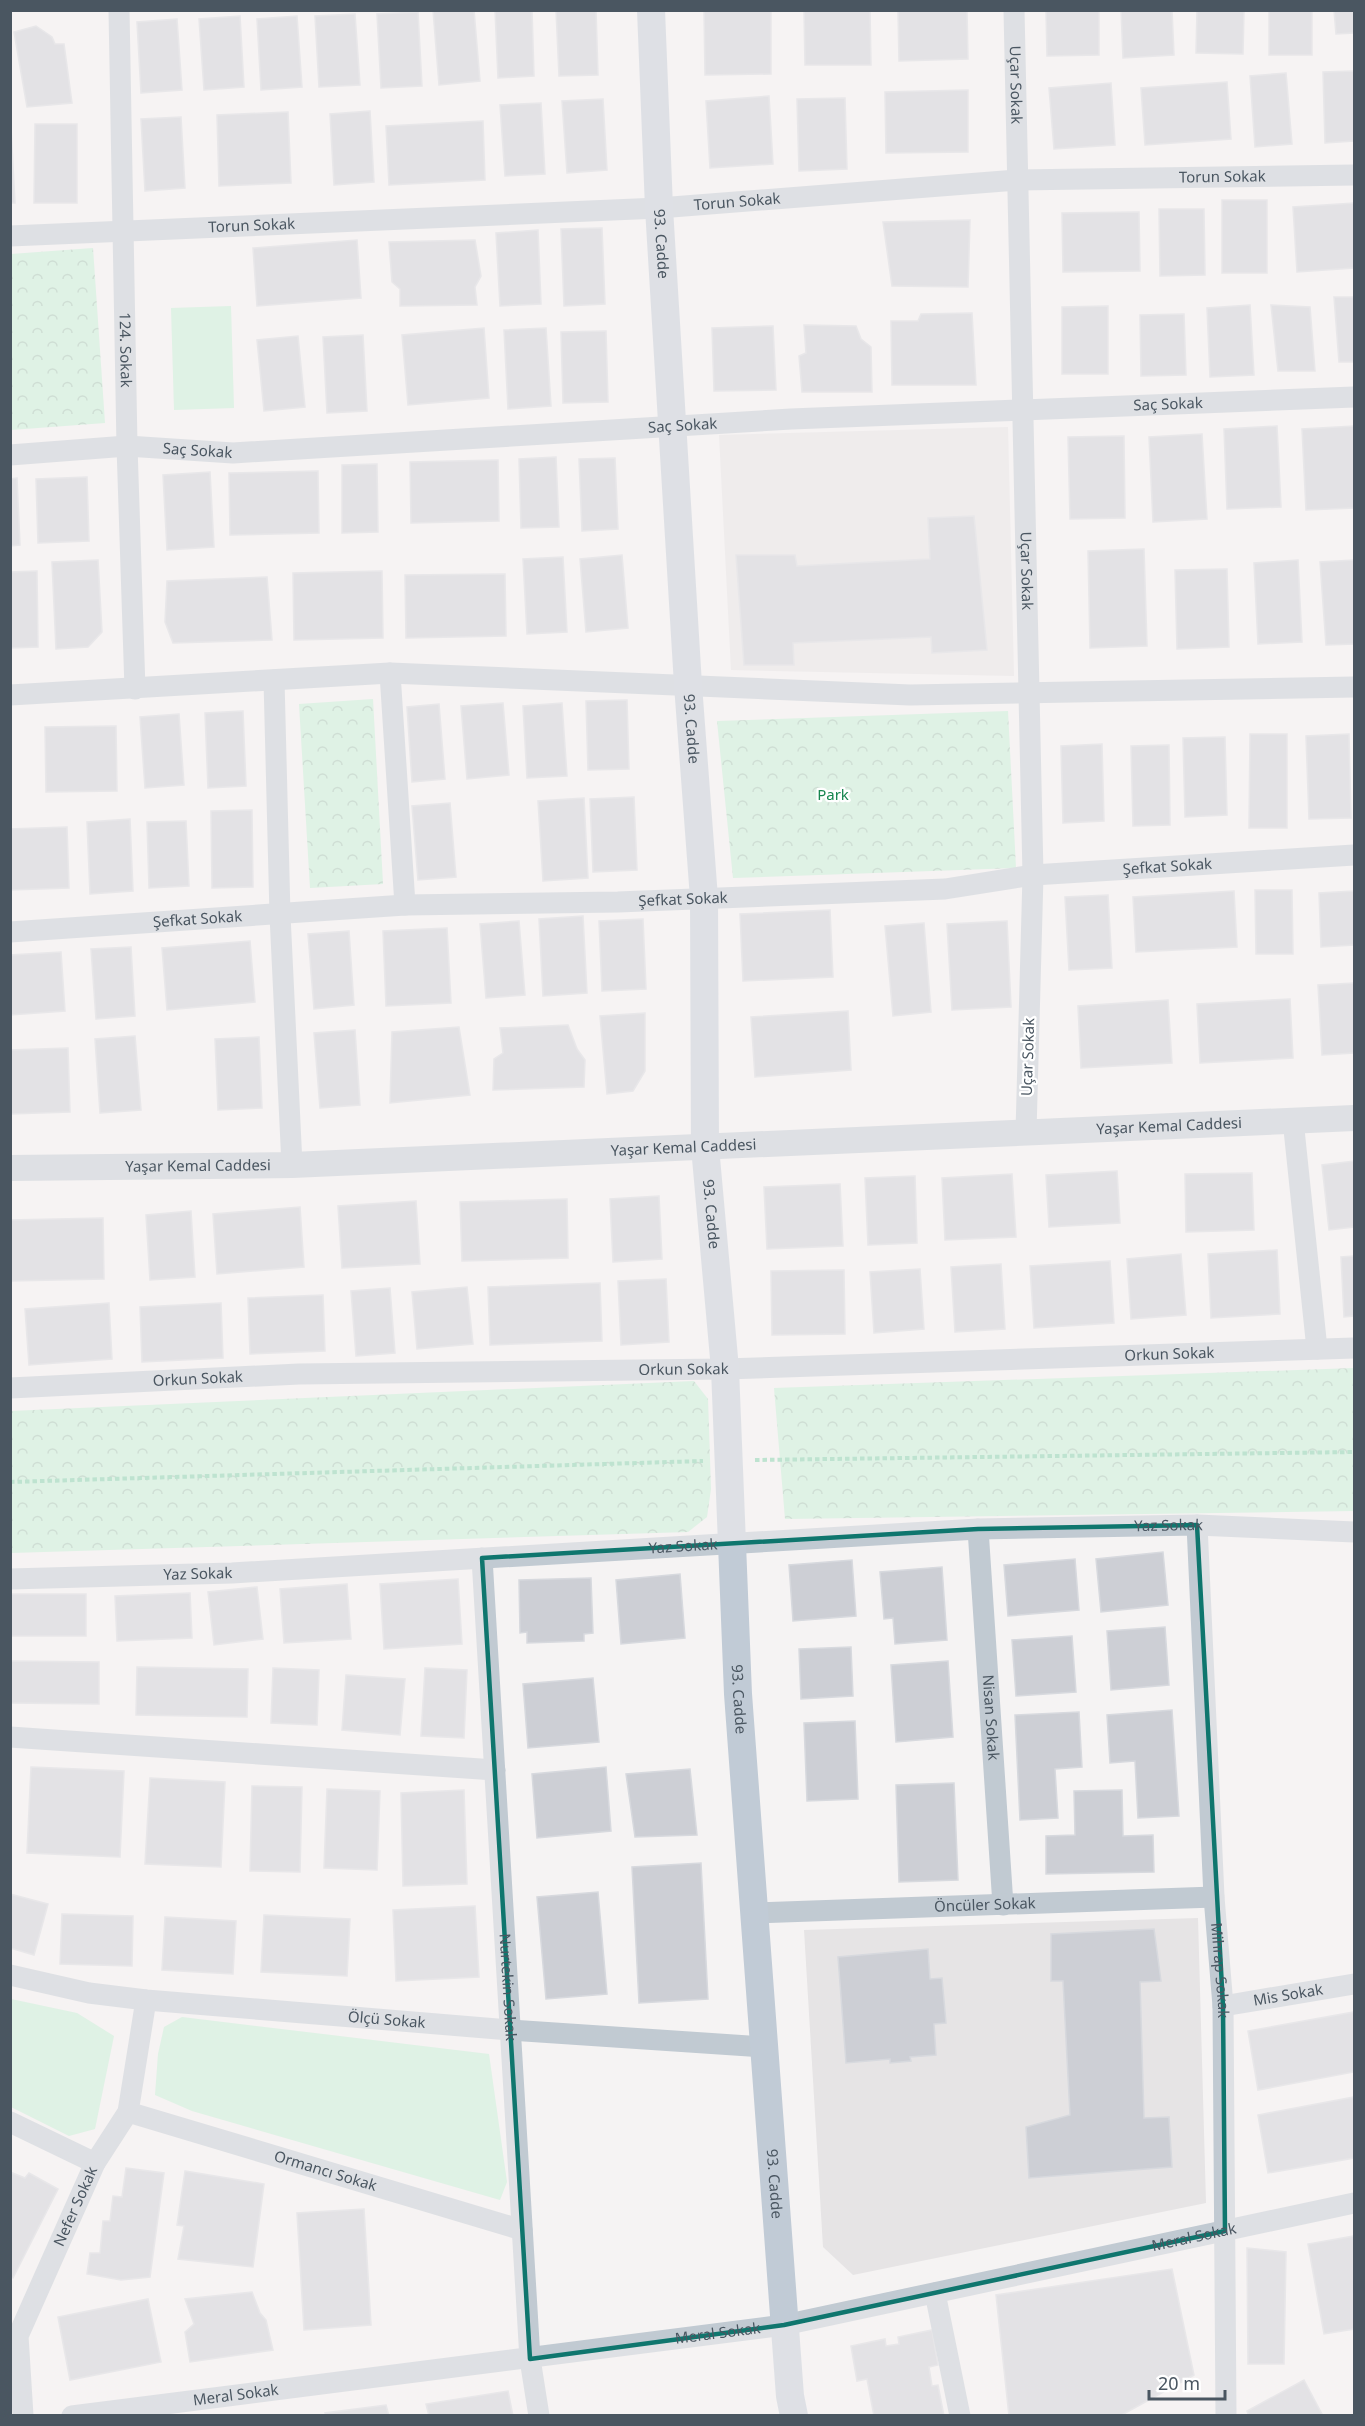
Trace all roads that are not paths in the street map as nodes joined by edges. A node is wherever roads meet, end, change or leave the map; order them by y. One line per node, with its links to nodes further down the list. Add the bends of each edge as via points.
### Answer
1 (119, 10): 7 (street, 124. Sokak)
2 (651, 10): 6 (main road, 93. Cadde)
3 (1014, 10): 5 (street, Uçar Sokak)
4 (1354, 175): 5 (street, Torun Sokak)
5 (1017, 180): 6 (street, Torun Sokak); 10 (street, Uçar Sokak)
6 (658, 208): 7 (street, Torun Sokak); 11 (main road, 93. Cadde)
7 (123, 231): 8 (street, Torun Sokak); 12 (street, 124. Sokak)
8 (10, 236)
9 (1354, 397): 10 (street, Saç Sokak)
10 (1021, 410): 11 (street, Saç Sokak); 19 (street, Uçar Sokak)
11 (672, 427): 12 (street, Saç Sokak, via 233,453); 16 (main road, 93. Cadde)
12 (127, 446): 13 (street, Saç Sokak); 18 (street, 124. Sokak)
13 (10, 455)
14 (390, 672): 15 (street); 16 (street); 24 (street)
15 (274, 680): 18 (street); 25 (street)
16 (688, 685): 19 (street, via 910,695); 23 (main road, 93. Cadde)
17 (1354, 687): 19 (street)
18 (135, 690): 20 (street)
19 (1030, 692): 22 (street, Uçar Sokak)
20 (10, 695)
21 (1354, 855): 22 (street, Şefkat Sokak)
22 (1034, 875): 23 (street, Şefkat Sokak, via 945,889); 29 (street, Uçar Sokak)
23 (704, 898): 24 (street, Şefkat Sokak); 30 (main road, 93. Cadde)
24 (405, 904): 25 (street, Şefkat Sokak)
25 (280, 915): 26 (street, Şefkat Sokak); 31 (street)
26 (10, 932)
27 (1354, 1118): 28 (street, Yaşar Kemal Caddesi)
28 (1293, 1120): 29 (street, Yaşar Kemal Caddesi); 34 (street)
29 (1026, 1132): 30 (street, Yaşar Kemal Caddesi)
30 (705, 1147): 31 (street, Yaşar Kemal Caddesi); 35 (main road, 93. Cadde)
31 (292, 1165): 32 (street, Yaşar Kemal Caddesi)
32 (10, 1168)
33 (1354, 1348): 34 (street, Orkun Sokak)
34 (1317, 1349): 35 (street, Orkun Sokak)
35 (725, 1369): 36 (street, Orkun Sokak, via 299,1374); 40 (main road, 93. Cadde)
36 (10, 1388)
37 (1197, 1525): 38 (street, Yaz Sokak); 39 (street, Yaz Sokak); 45 (street, Mihrap Sokak)
38 (978, 1529): 40 (street, Yaz Sokak); 46 (street, Nisan Sokak)
39 (1354, 1532)
40 (733, 1543): 41 (street, Yaz Sokak); 47 (main road, 93. Cadde, via 738,1694)
41 (482, 1558): 42 (street, Yaz Sokak, via 232,1573); 44 (street, Nurtekin Sokak)
42 (10, 1579)
43 (10, 1737): 44 (street)
44 (495, 1770): 52 (street, Nurtekin Sokak)
45 (1214, 1897): 46 (street, Öncüler Sokak); 51 (street, Mihrap Sokak)
46 (1003, 1905): 47 (street, Öncüler Sokak)
47 (754, 1913): 53 (main road, 93. Cadde)
48 (10, 1975): 50 (street, Ölçü Sokak, via 89,1993)
49 (1354, 1984): 51 (street, Mis Sokak)
50 (146, 2000): 52 (street, Ölçü Sokak); 54 (street, Nefer Sokak)
51 (1223, 2006): 59 (street, Mihrap Sokak)
52 (510, 2030): 53 (street, Ölçü Sokak); 58 (street, Nurtekin Sokak)
53 (764, 2047): 61 (main road, 93. Cadde)
54 (128, 2112): 56 (street, Nefer Sokak); 58 (street, Ormancı Sokak)
55 (10, 2121): 56 (street)
56 (95, 2163): 62 (street, Nefer Sokak)
57 (1354, 2203): 59 (street, Meral Sokak)
58 (522, 2230): 63 (street, Nurtekin Sokak)
59 (1226, 2231): 60 (street, Meral Sokak); 69 (street, Mihrap Sokak)
60 (935, 2292): 61 (street, Meral Sokak); 68 (street)
61 (784, 2325): 63 (street, Meral Sokak); 67 (main road, 93. Cadde)
62 (14, 2334): 64 (street, Nefer Sokak)
63 (530, 2359): 65 (street, Meral Sokak); 66 (street, Nurtekin Sokak)
64 (23, 2415)
65 (72, 2415)
66 (540, 2415)
67 (794, 2415)
68 (960, 2415)
69 (1226, 2415)

